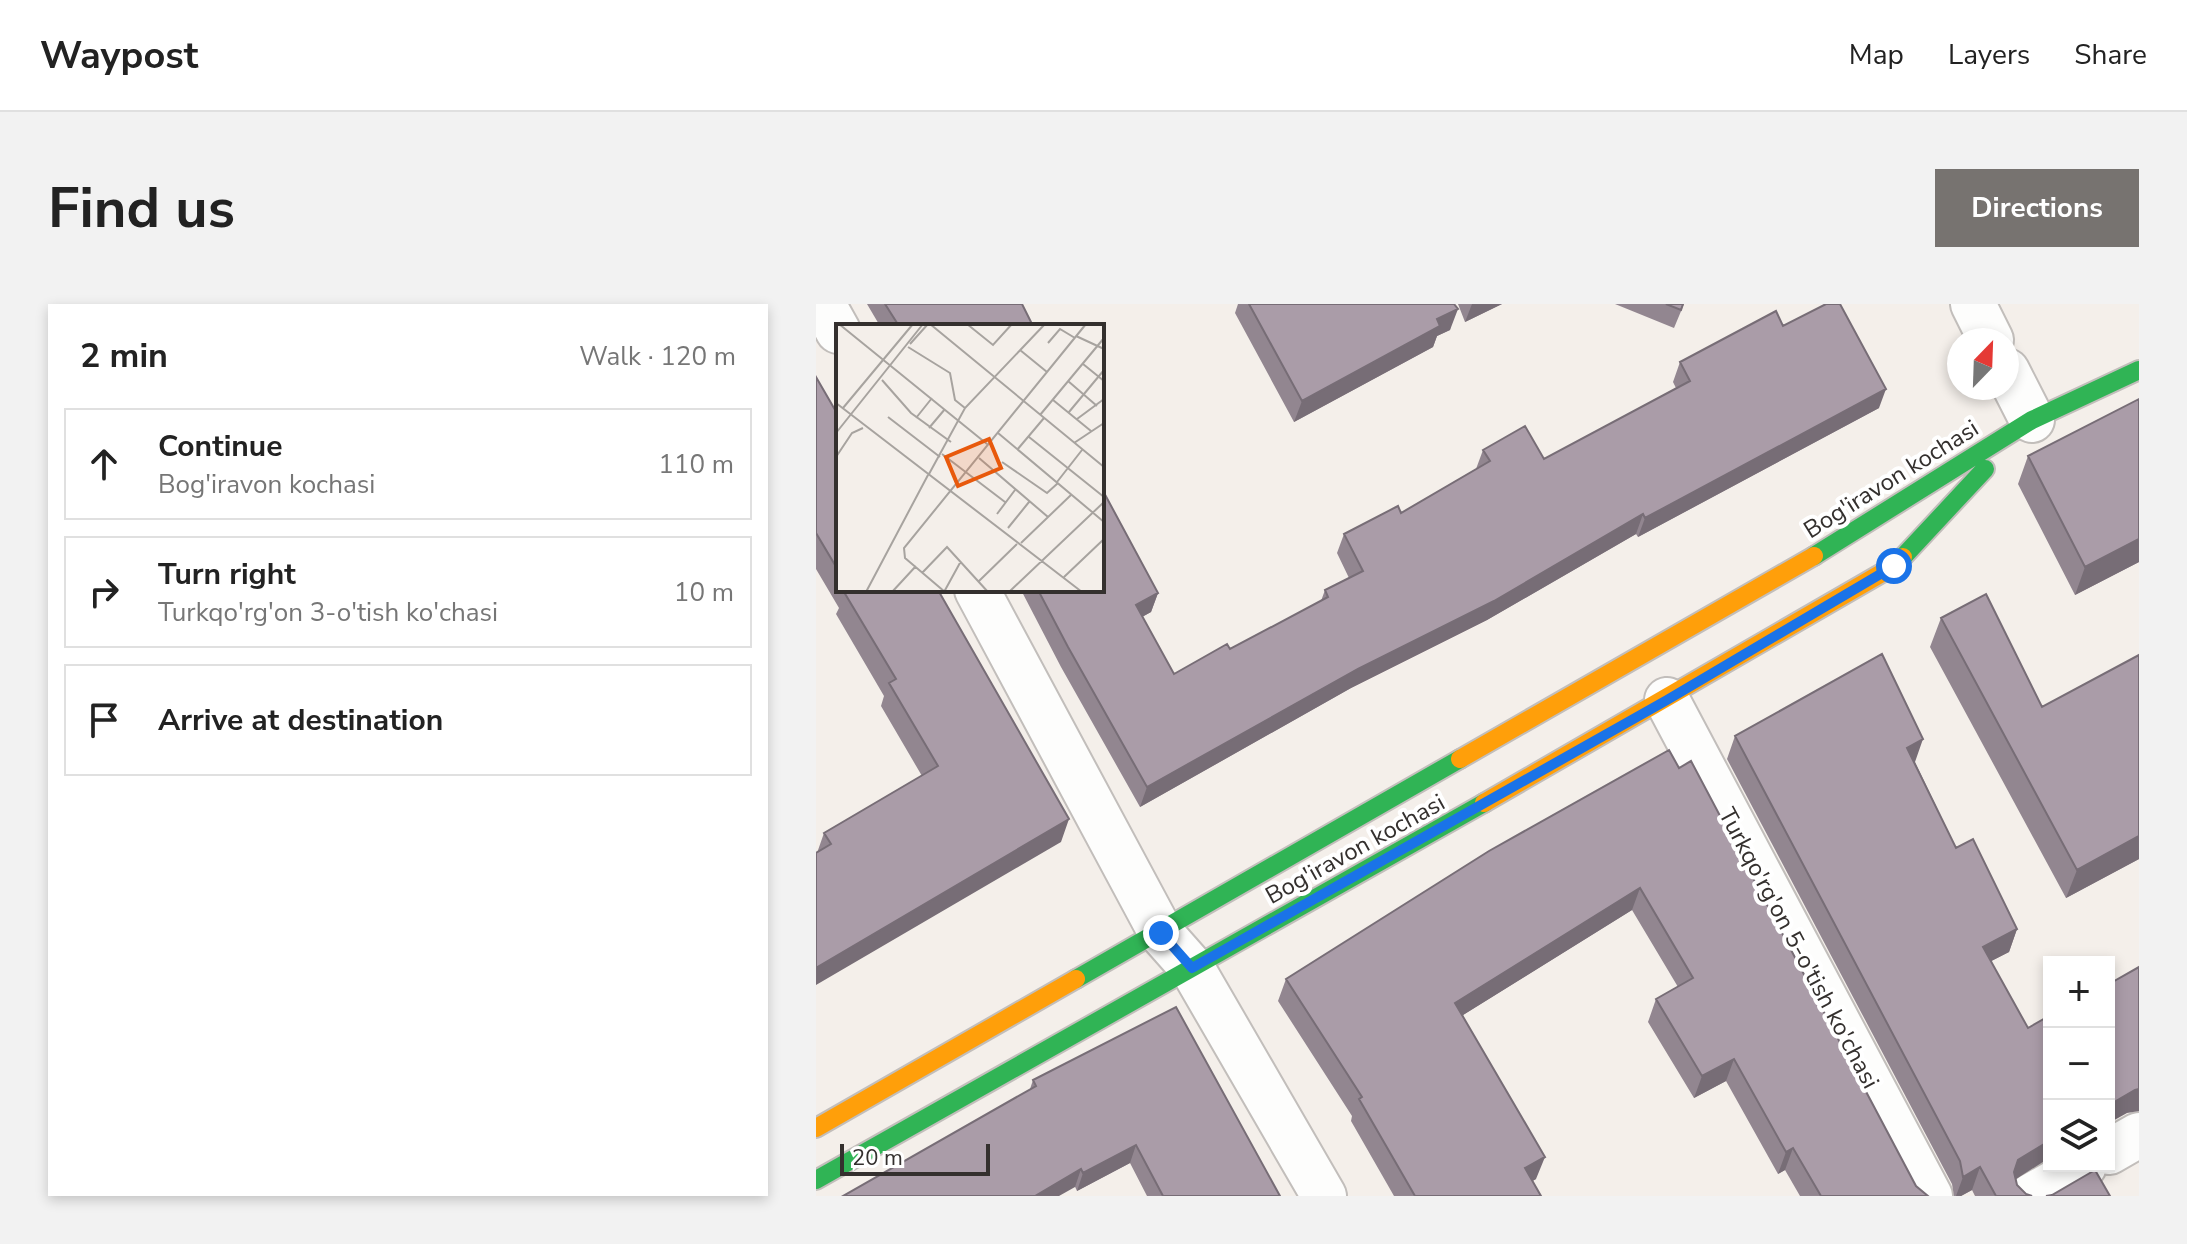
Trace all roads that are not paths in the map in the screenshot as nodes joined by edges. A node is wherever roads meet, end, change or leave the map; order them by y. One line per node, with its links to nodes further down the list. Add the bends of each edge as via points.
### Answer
1 (823, 304): 3 (street)
2 (1973, 304): 4 (street)
3 (836, 327)
4 (1985, 328)
5 (2139, 370): 7 (street)
6 (2019, 395): 7 (street)
7 (2032, 420): 9 (street, Bog'iravon kochasi, via 1894,566); 10 (street, Bog'iravon kochasi, via 1876,520)
8 (978, 592): 10 (street)
9 (1667, 700): 11 (street, Bog'iravon kochasi); 18 (street, Turkqo'rg'on 5-o'tish ko'chasi)
10 (1161, 933): 11 (street); 12 (street, Bog'iravon kochasi)
11 (1192, 968): 16 (street, Bog'iravon kochasi); 17 (street)
12 (816, 1128)
13 (2139, 1135): 14 (street)
14 (2115, 1149)
15 (2073, 1172): 19 (street)
16 (816, 1180)
17 (1324, 1196)
18 (1930, 1196)
19 (2031, 1196)

